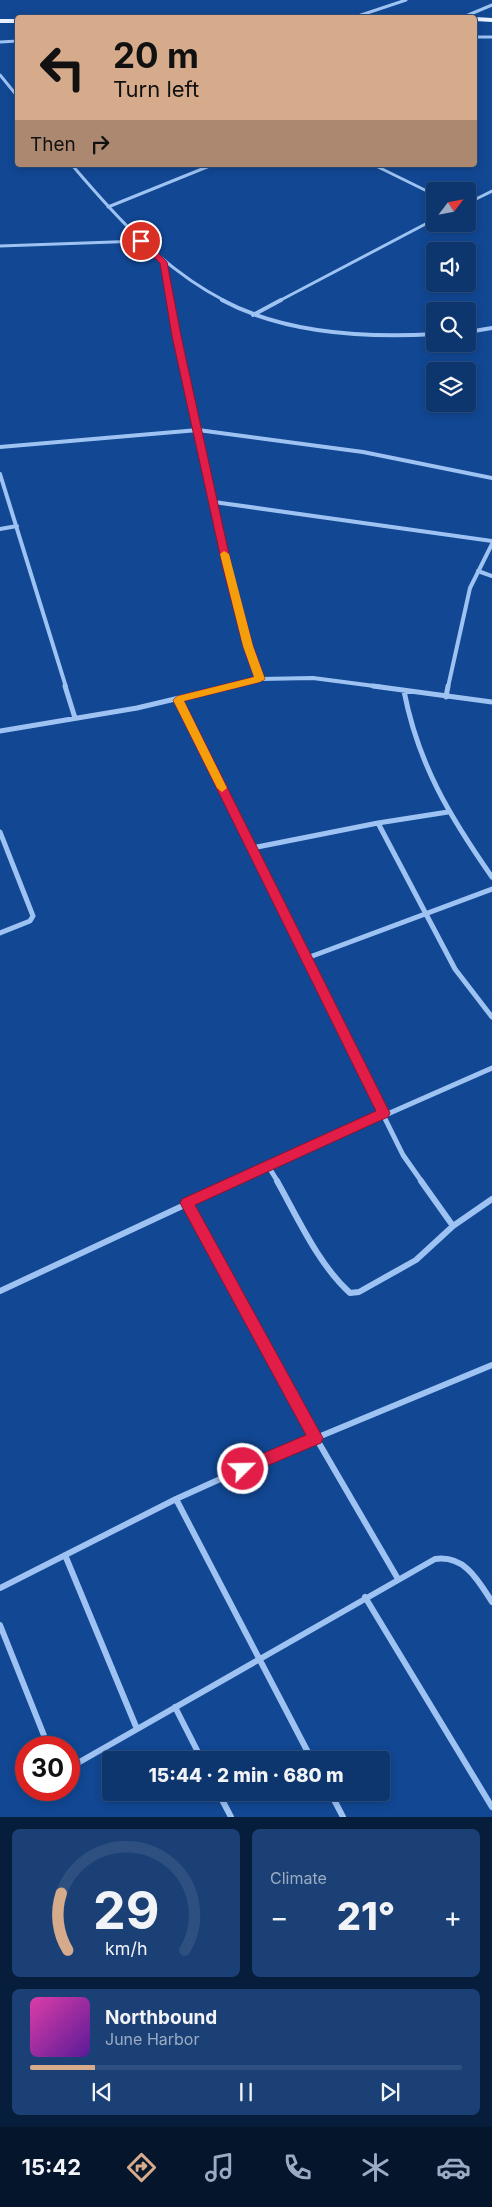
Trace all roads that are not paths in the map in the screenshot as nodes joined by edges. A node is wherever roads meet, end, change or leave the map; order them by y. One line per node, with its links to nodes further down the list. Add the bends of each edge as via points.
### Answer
1 (406, 0): 3 (street)
2 (492, 6): 4 (street)
3 (361, 15)
4 (469, 15)
5 (477, 19): 6 (main road)
6 (492, 20)
7 (15, 21): 8 (main road)
8 (0, 22)
9 (477, 37): 10 (street)
10 (492, 38)
11 (15, 41): 12 (street)
12 (0, 42)
13 (0, 75): 14 (street)
14 (15, 93)
15 (74, 167): 21 (street)
16 (207, 167): 21 (street)
17 (378, 167): 18 (street)
18 (426, 190)
19 (492, 191): 20 (street)
20 (476, 198)
21 (108, 207): 23 (street)
22 (426, 224): 26 (street)
23 (141, 241): 24 (street); 25 (street)
24 (0, 246)
25 (164, 262): 26 (street, via 198,289); 30 (street, via 176,336)
26 (254, 315): 29 (street, via 309,329)
27 (492, 328): 28 (street)
28 (476, 331)
29 (426, 334)
30 (198, 430): 31 (street); 33 (street, via 363,452); 34 (street)
31 (0, 447)
32 (0, 474): 35 (street)
33 (492, 478)
34 (214, 502): 37 (street); 40 (street, via 227,568)
35 (16, 526): 36 (street); 45 (street)
36 (0, 529)
37 (492, 542): 38 (street)
38 (478, 571): 39 (street); 42 (street, via 470,588)
39 (492, 576)
40 (260, 679): 41 (street, via 313,678); 43 (street)
41 (404, 691): 42 (street); 47 (street, via 408,719 420,757)
42 (446, 697): 44 (street)
43 (178, 700): 45 (street); 50 (street)
44 (492, 702)
45 (74, 718): 46 (street)
46 (0, 731)
47 (448, 812): 48 (street); 51 (street)
48 (378, 823): 50 (street); 53 (street)
49 (0, 832): 54 (street, via 33,916 30,921)
50 (252, 848): 55 (street)
51 (492, 876)
52 (492, 889): 53 (street)
53 (428, 914): 55 (street); 56 (street, via 455,968)
54 (0, 933)
55 (307, 958): 58 (street)
56 (492, 1017)
57 (492, 1068): 58 (street)
58 (384, 1113): 59 (street); 62 (street, via 403,1155)
59 (268, 1166): 61 (street); 62 (street, via 321,1255 350,1293 359,1292 416,1260)
60 (492, 1199): 62 (street)
61 (186, 1203): 63 (street); 65 (street)
62 (453, 1226)
63 (0, 1291)
64 (492, 1365): 65 (street)
65 (316, 1438): 66 (street); 68 (street)
66 (176, 1499): 67 (street); 73 (street)
67 (65, 1555): 69 (street); 75 (street)
68 (398, 1579): 70 (street); 71 (street, via 435,1559 451,1558 470,1570)
69 (0, 1588)
70 (365, 1597): 73 (street); 82 (street)
71 (492, 1602)
72 (0, 1625): 76 (street)
73 (259, 1658): 74 (street); 78 (street)
74 (176, 1707): 75 (street); 77 (street)
75 (137, 1729): 79 (street)
76 (44, 1736)
77 (198, 1751)
78 (307, 1751)
79 (80, 1762)
80 (222, 1801): 83 (street)
81 (334, 1801): 84 (street)
82 (492, 1807)
83 (230, 1817)
84 (342, 1817)

